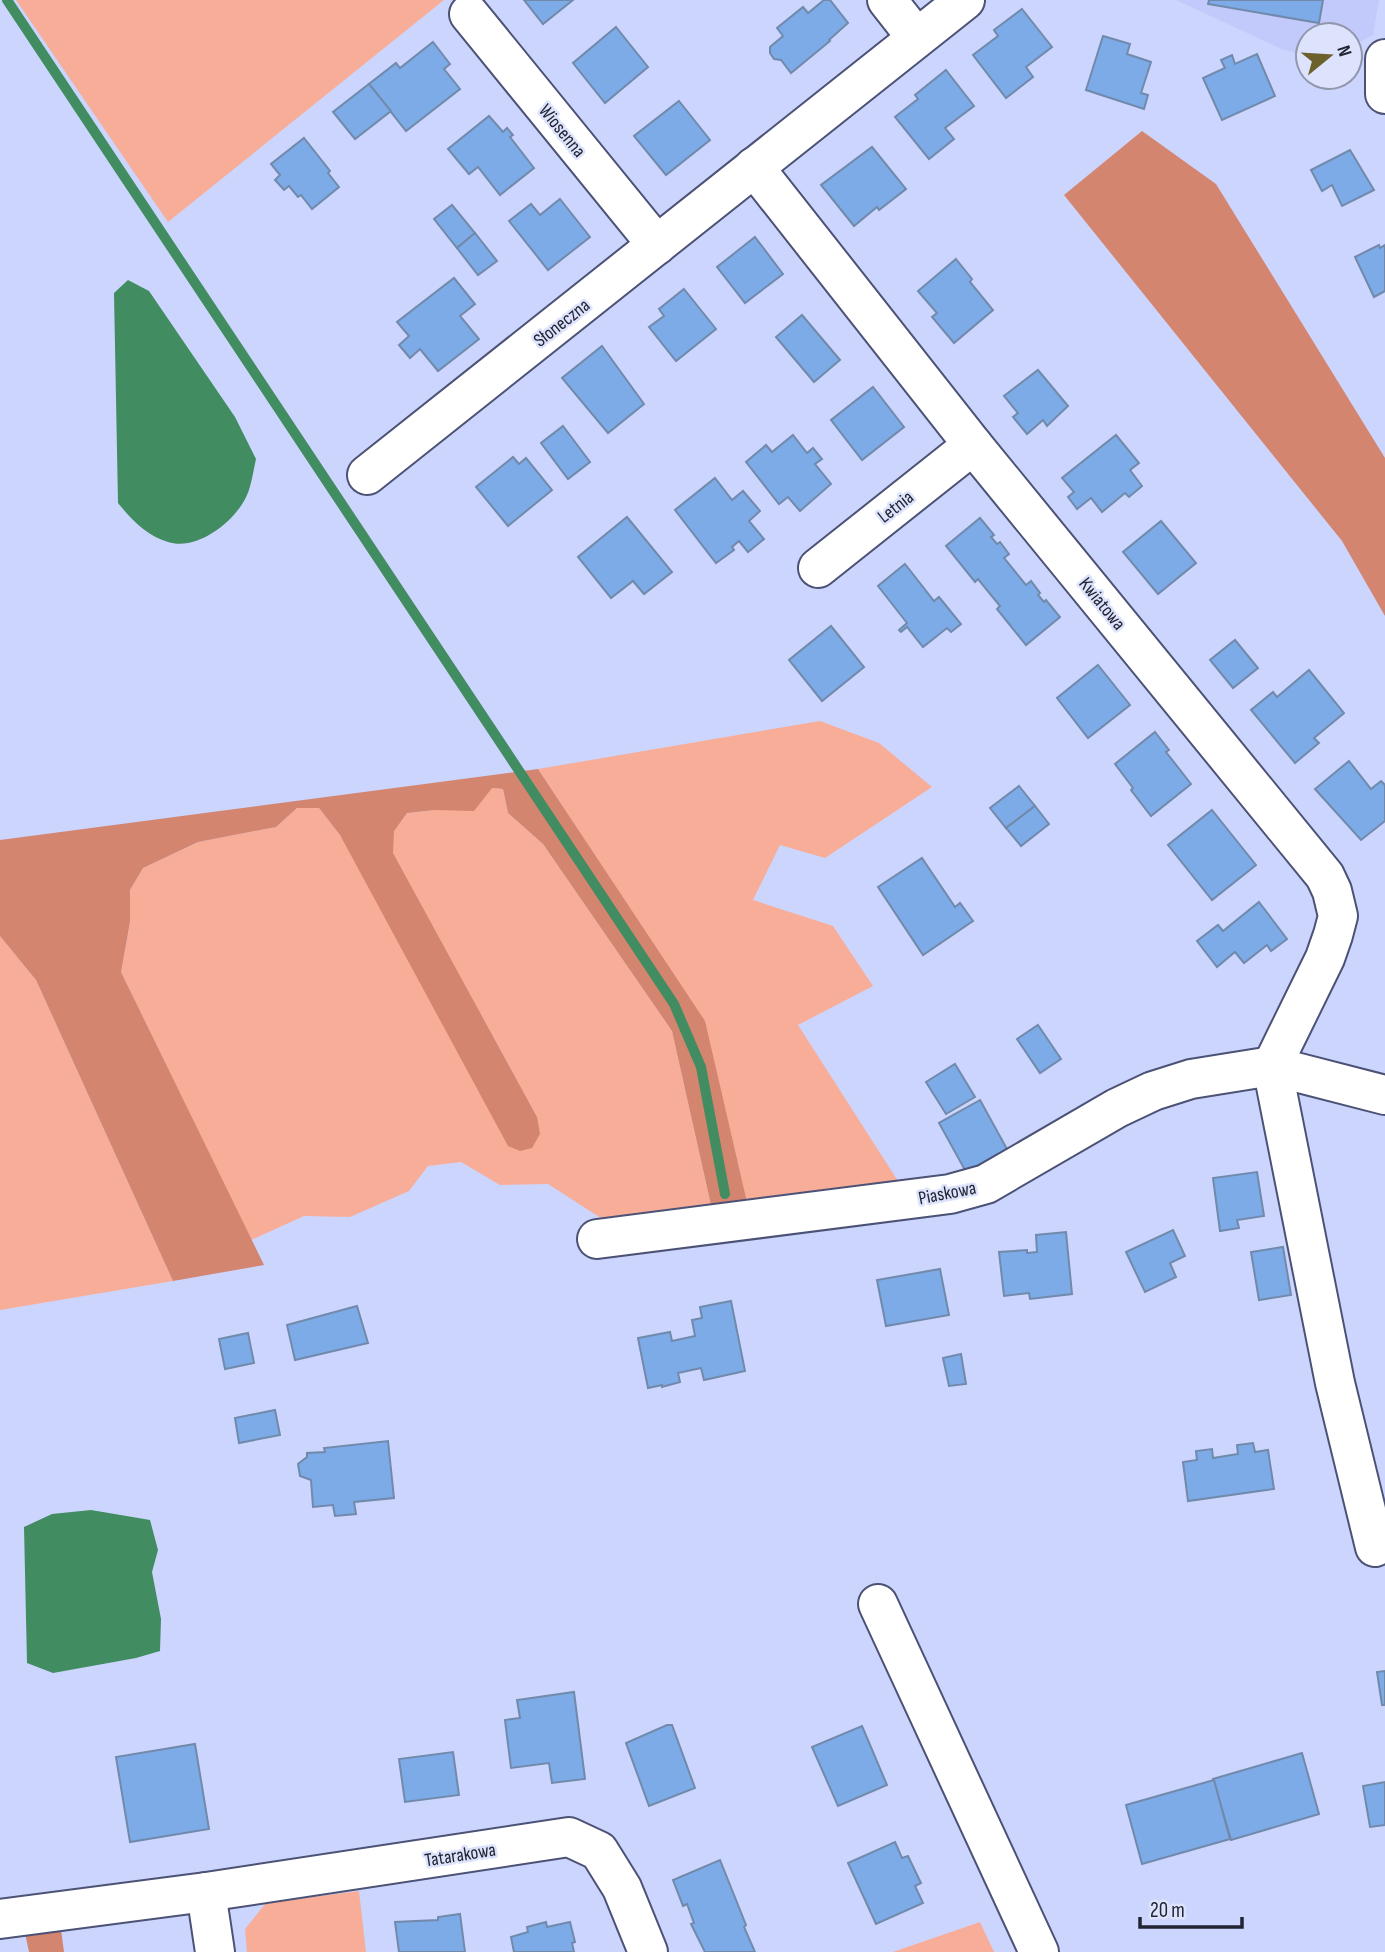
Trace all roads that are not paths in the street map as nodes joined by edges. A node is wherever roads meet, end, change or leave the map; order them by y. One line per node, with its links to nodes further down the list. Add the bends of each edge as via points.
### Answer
1 (887, 0): 4 (street)
2 (965, 0): 4 (street, Słoneczna)
3 (470, 14): 8 (street, Wiosenna)
4 (916, 37): 7 (street, Słoneczna)
5 (1385, 59): 6 (street)
6 (1385, 94)
7 (754, 167): 8 (street, Słoneczna); 9 (street, Kwiatowa)
8 (657, 245): 10 (street, Słoneczna)
9 (973, 445): 11 (street, Letnia); 12 (street, Kwiatowa, via 1325,876 1338,916 1333,935)
10 (367, 475)
11 (818, 568)
12 (1272, 1066): 13 (street, Piaskowa); 14 (street, Piaskowa, via 1191,1079 1153,1091 986,1184 950,1194); 15 (street, via 1335,1383)
13 (1385, 1096)
14 (597, 1239)
15 (1375, 1547)
16 (878, 1604): 21 (street)
17 (206, 1892): 18 (street, Tatarakowa); 19 (street); 20 (street, Tatarakowa, via 569,1837 599,1852 622,1888)
18 (0, 1919)
19 (215, 1952)
20 (648, 1952)
21 (1039, 1952)

